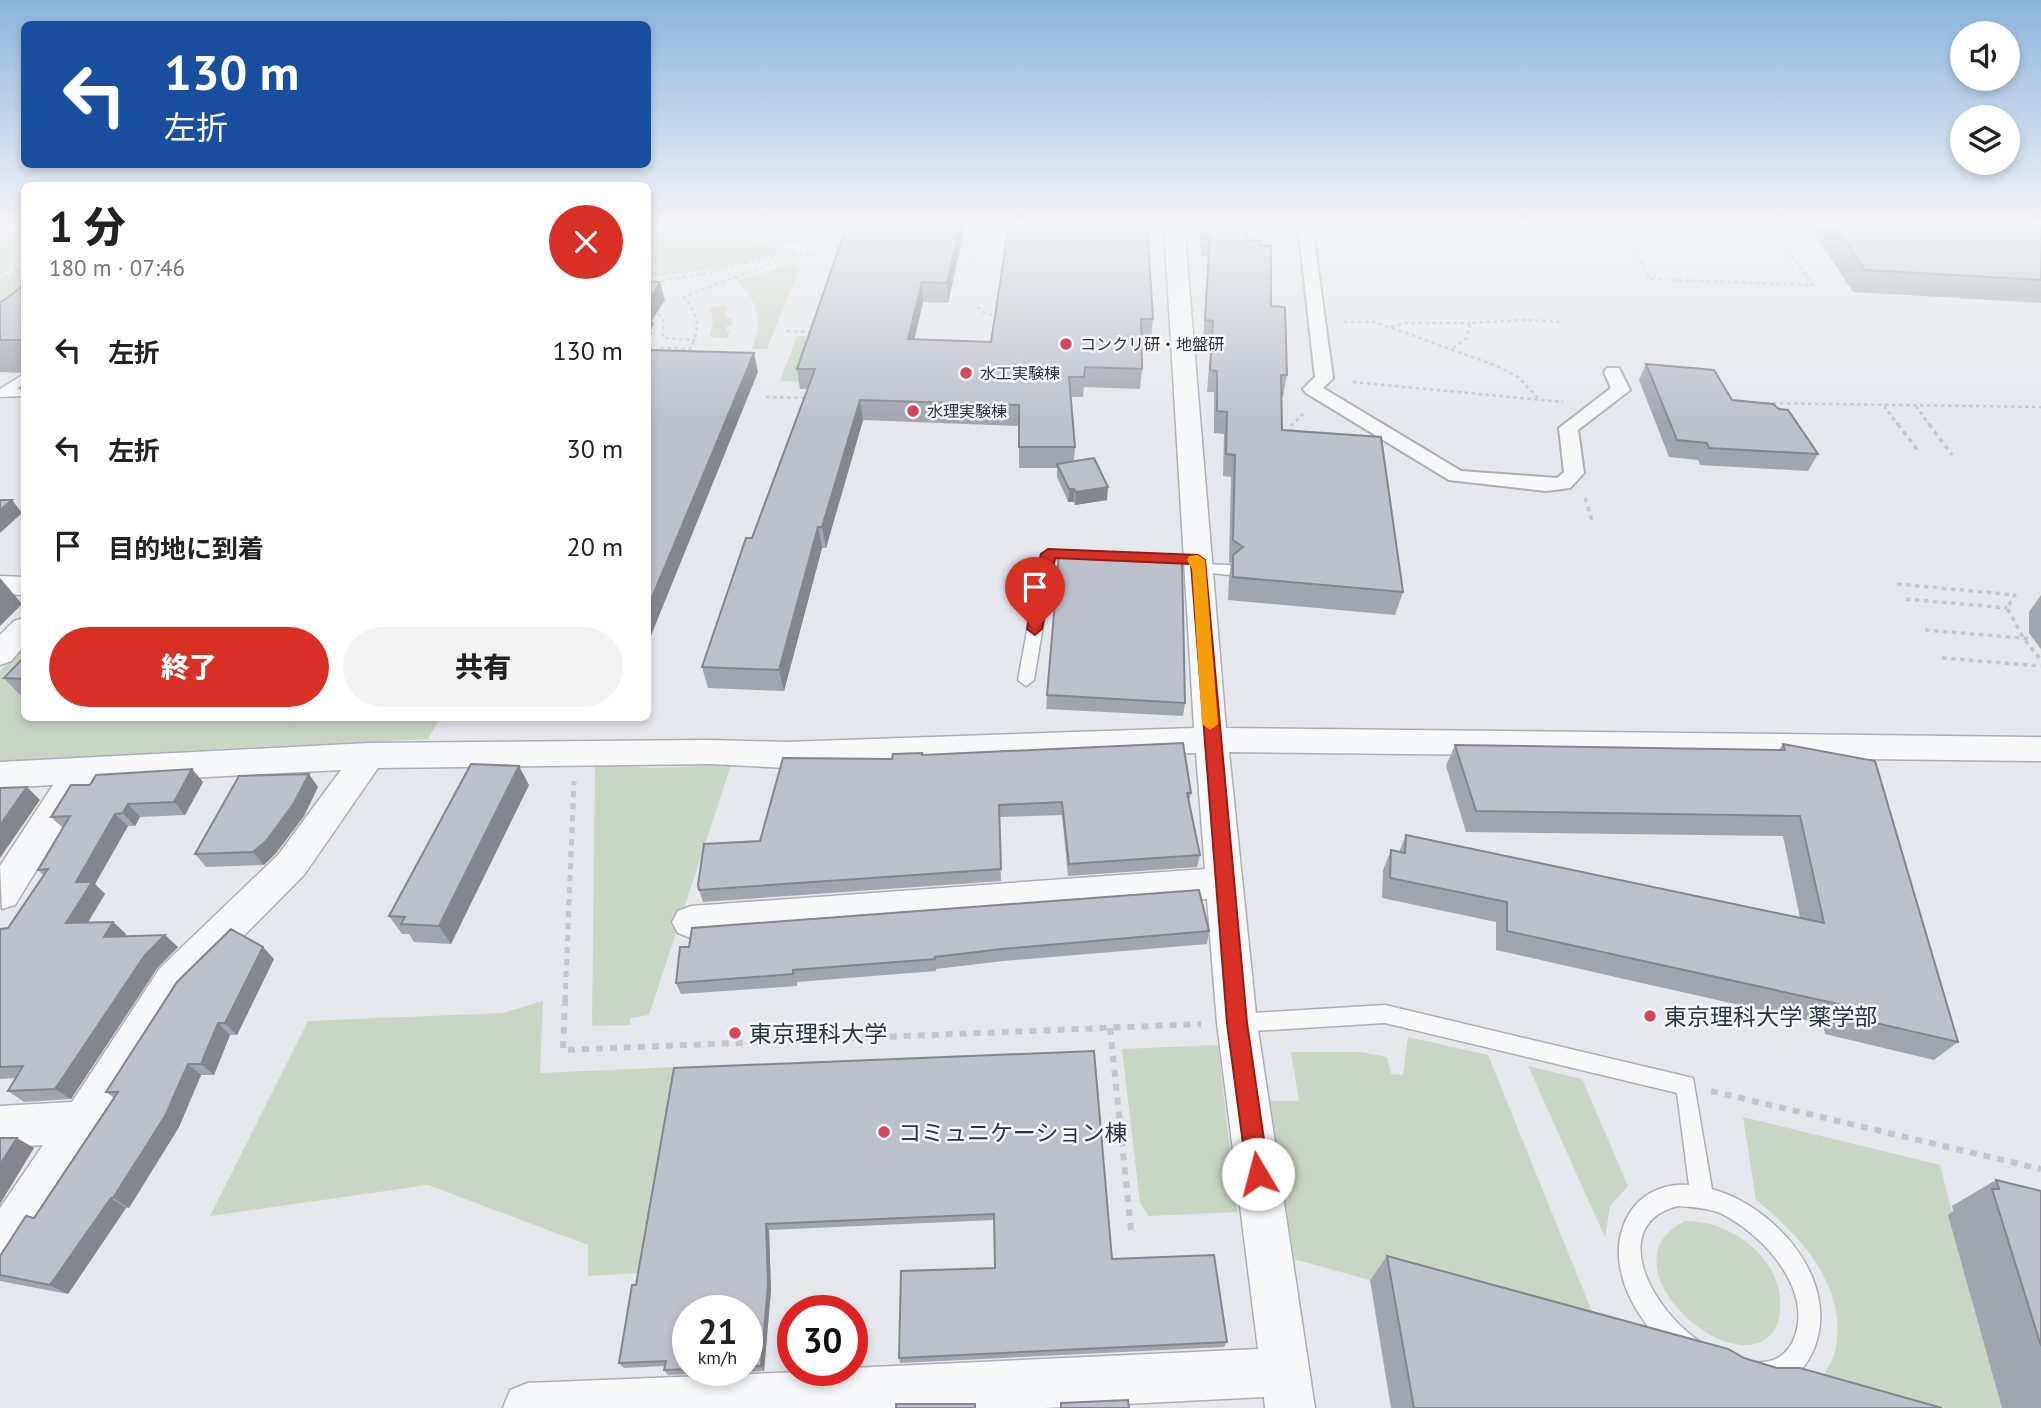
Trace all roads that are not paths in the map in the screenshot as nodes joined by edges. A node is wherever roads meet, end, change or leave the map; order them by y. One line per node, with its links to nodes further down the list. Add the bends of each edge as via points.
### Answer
1 (1179, 291): 7 (street)
2 (1314, 291): 3 (street, via 1318,383 1456,476 1563,484 1574,473 1568,428 1621,390)
3 (1613, 372)
4 (21, 379): 5 (lane)
5 (3, 393): 6 (lane)
6 (21, 393)
7 (1198, 564): 8 (lane); 13 (lane, via 1048,554); 14 (street)
8 (1229, 570)
9 (0, 585): 10 (street)
10 (21, 586)
11 (21, 631): 12 (street)
12 (0, 654)
13 (1026, 680)
14 (1211, 740): 15 (street); 16 (street, via 786,755); 19 (street)
15 (2041, 749)
16 (369, 756): 17 (street); 23 (street, via 291,865 174,980)
17 (80, 771): 18 (street); 20 (street)
18 (0, 775)
19 (1225, 883): 21 (street); 22 (street)
20 (2, 894)
21 (691, 922)
22 (1237, 1023): 25 (lane, via 1385,1014 1686,1086); 27 (street)
23 (84, 1122): 24 (street); 26 (street)
24 (0, 1127)
25 (1702, 1196): 25 (lane, via 1753,1220 1794,1266 1807,1293 1810,1319 1806,1342 1794,1361 1775,1372 1750,1376 1695,1355 1662,1326 1636,1282 1630,1256 1632,1233 1641,1214 1657,1201 1678,1195)
26 (0, 1248)
27 (1287, 1390): 28 (street)
28 (735, 1403): 29 (street)
29 (528, 1408)

